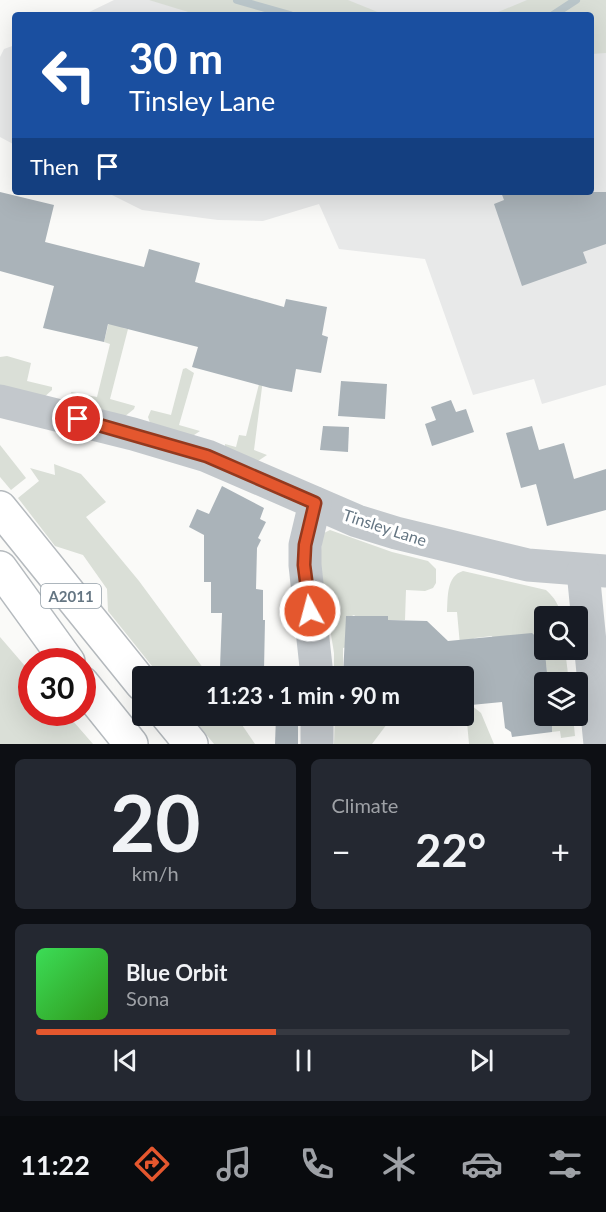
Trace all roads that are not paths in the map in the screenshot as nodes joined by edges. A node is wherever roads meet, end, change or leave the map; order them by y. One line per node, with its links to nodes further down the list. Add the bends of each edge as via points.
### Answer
1 (0, 401): 2 (street, Tinsley Lane, via 207,456)
2 (315, 503): 5 (street, Tinsley Lane, via 375,527 446,546 528,565); 7 (street, via 304,565)
3 (0, 508): 8 (main road, A2011)
4 (0, 568): 6 (main road, A2011)
5 (595, 571): 15 (street)
6 (58, 648)
7 (316, 666)
8 (132, 672)
9 (96, 700): 12 (main road)
10 (176, 726): 13 (main road)
11 (317, 726): 14 (street)
12 (132, 744)
13 (191, 744)
14 (317, 744)
15 (600, 744)

